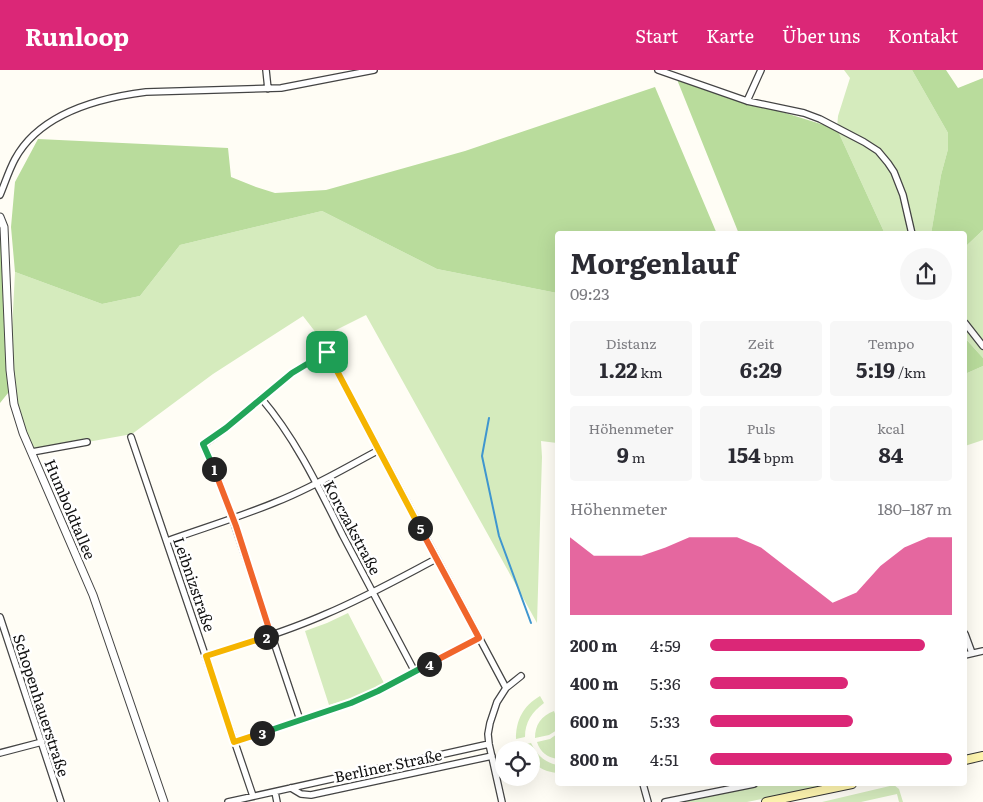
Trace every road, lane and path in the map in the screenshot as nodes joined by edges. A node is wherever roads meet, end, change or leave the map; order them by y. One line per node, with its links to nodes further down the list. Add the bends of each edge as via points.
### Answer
1 (266, 70): 5 (street)
2 (374, 70): 5 (street)
3 (658, 70): 6 (street)
4 (761, 70): 6 (street)
5 (268, 89): 7 (street, via 146,92 77,108 50,122 29,140 16,158)
6 (747, 101): 9 (street, via 820,119 878,151 888,162 900,186)
7 (0, 195)
8 (0, 217): 16 (street, Humboldtallee, via 4,227 14,404)
9 (911, 231)
10 (967, 326): 11 (street)
11 (983, 346)
12 (261, 398): 15 (street, via 292,373 327,352); 17 (street, Korczakstraße, via 283,425); 18 (street, via 203,444)
13 (131, 437): 19 (street, Leibnizstraße)
14 (87, 442): 16 (street)
15 (379, 450): 17 (street); 20 (street)
16 (32, 452): 48 (street, Humboldtallee, via 93,595)
17 (316, 484): 18 (street); 21 (street, Korczakstraße)
18 (233, 519): 19 (street); 23 (street)
19 (167, 541): 29 (street, Leibnizstraße)
20 (436, 559): 21 (street); 24 (street)
21 (373, 592): 23 (street, via 325,615); 30 (street, Korczakstraße)
22 (0, 617): 34 (street, Schopenhauerstraße)
23 (271, 635): 29 (street); 33 (street)
24 (479, 638): 30 (street); 32 (street)
25 (967, 639): 27 (street)
26 (983, 651): 27 (street)
27 (972, 653): 28 (street)
28 (967, 654)
29 (206, 656): 35 (street, Leibnizstraße)
30 (415, 672): 33 (street, via 364,698)
31 (522, 676): 32 (street)
32 (506, 688): 36 (street, via 493,712)
33 (300, 720): 35 (street)
34 (42, 742): 37 (street); 47 (street, Schopenhauerstraße)
35 (234, 742): 46 (street, Leibnizstraße)
36 (489, 744): 38 (street); 44 (street, Berliner Straße)
37 (0, 753)
38 (492, 756): 44 (street, Berliner Straße, via 311,794 301,794); 51 (street)
39 (983, 756): 40 (main road)
40 (967, 760)
41 (644, 786): 52 (street)
42 (744, 786): 53 (street)
43 (842, 786): 54 (main road)
44 (291, 788): 45 (street, Berliner Straße)
45 (275, 792): 46 (street, Berliner Straße); 50 (street)
46 (253, 796): 49 (street, Berliner Straße)
47 (61, 802)
48 (164, 802)
49 (228, 802)
50 (277, 802)
51 (502, 802)
52 (648, 802)
53 (665, 802)
54 (766, 802)

